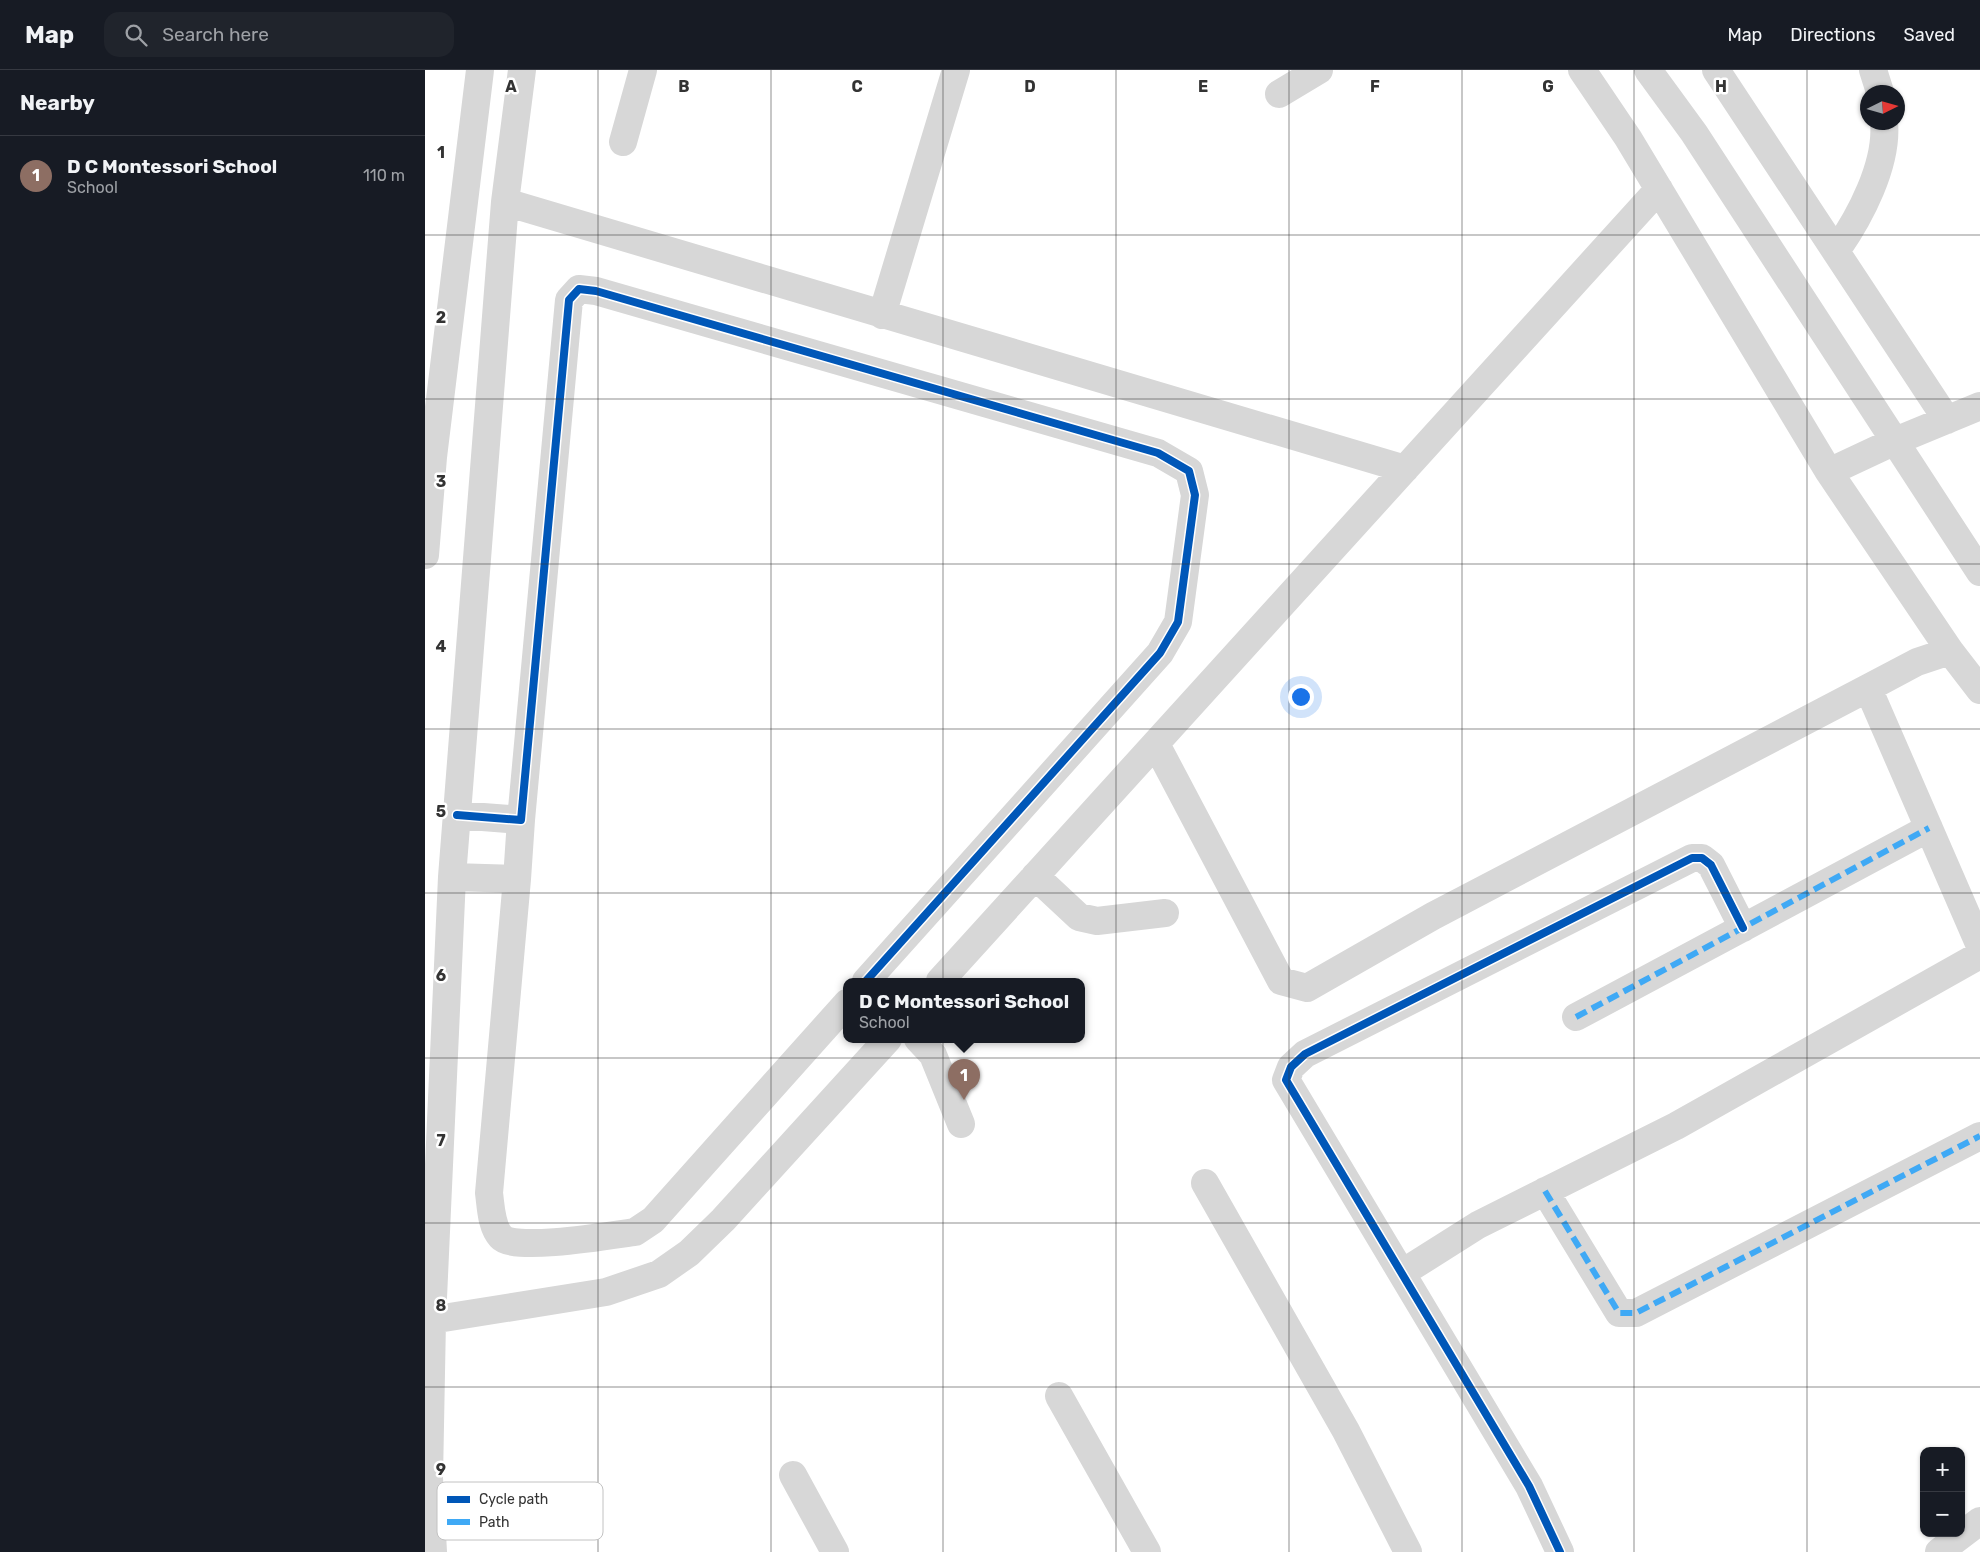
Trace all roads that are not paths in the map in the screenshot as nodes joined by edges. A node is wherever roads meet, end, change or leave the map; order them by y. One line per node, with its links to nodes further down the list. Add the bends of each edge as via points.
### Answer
1 (480, 70): 23 (street, via 433,457)
2 (522, 70): 15 (street)
3 (643, 70): 13 (street)
4 (956, 70): 17 (street)
5 (1319, 70): 11 (street)
6 (1582, 70): 14 (street)
7 (1648, 70): 20 (street, via 1694,134)
8 (1717, 70): 16 (street)
9 (1873, 70): 10 (street)
10 (1877, 85)
11 (1279, 94)
12 (1885, 130): 16 (street, via 1886,140 1867,198)
13 (623, 142)
14 (1659, 189): 21 (street); 22 (street)
15 (505, 202): 17 (street); 29 (street)
16 (1836, 251): 19 (street)
17 (882, 315): 21 (street)
18 (1980, 406): 19 (street)
19 (1947, 420): 20 (street)
20 (1893, 442): 22 (street); 24 (street)
21 (1405, 469): 28 (street)
22 (1829, 472): 25 (street)
23 (425, 555)
24 (1980, 572)
25 (1950, 651): 26 (street, via 1917,662); 27 (street)
26 (1868, 688): 28 (street, via 1433,916 1307,988 1281,981 1157,746); 31 (street)
27 (1980, 690)
28 (1158, 741): 32 (street)
29 (457, 815): 30 (street); 33 (street)
30 (521, 820): 34 (street); 39 (street, via 569,300 579,289 757,336 1149,450 1189,471 1195,495 1178,622 1160,653)
31 (1929, 828): 36 (street); 37 (street)
32 (1035, 876): 35 (street, via 1079,917 1097,921); 40 (street)
33 (452, 877): 34 (street); 50 (street)
34 (517, 879): 41 (street, via 489,1193 493,1219 501,1238 513,1243 559,1242 635,1232 644,1227)
35 (1165, 912)
36 (1743, 928): 42 (street); 49 (street, via 1711,865 1702,858 1692,858 1305,1054 1291,1067 1285,1080)
37 (1980, 946)
38 (1980, 955): 48 (street, via 1676,1126)
39 (869, 978)
40 (943, 978)
41 (843, 1007)
42 (1576, 1018)
43 (884, 1043): 50 (street, via 723,1220 689,1253 659,1274 606,1292)
44 (922, 1043): 45 (street, via 933,1055)
45 (961, 1124)
46 (1980, 1136): 48 (street, via 1636,1312 1619,1313)
47 (1205, 1184): 57 (street, via 1346,1431)
48 (1545, 1191): 49 (street, via 1477,1225)
49 (1401, 1273): 58 (street, via 1529,1486)
50 (428, 1321): 54 (street)
51 (1059, 1396): 56 (street)
52 (793, 1475): 55 (street)
53 (1980, 1521): 59 (street)
54 (433, 1552)
55 (835, 1552)
56 (1147, 1552)
57 (1408, 1552)
58 (1560, 1552)
59 (1939, 1552)

